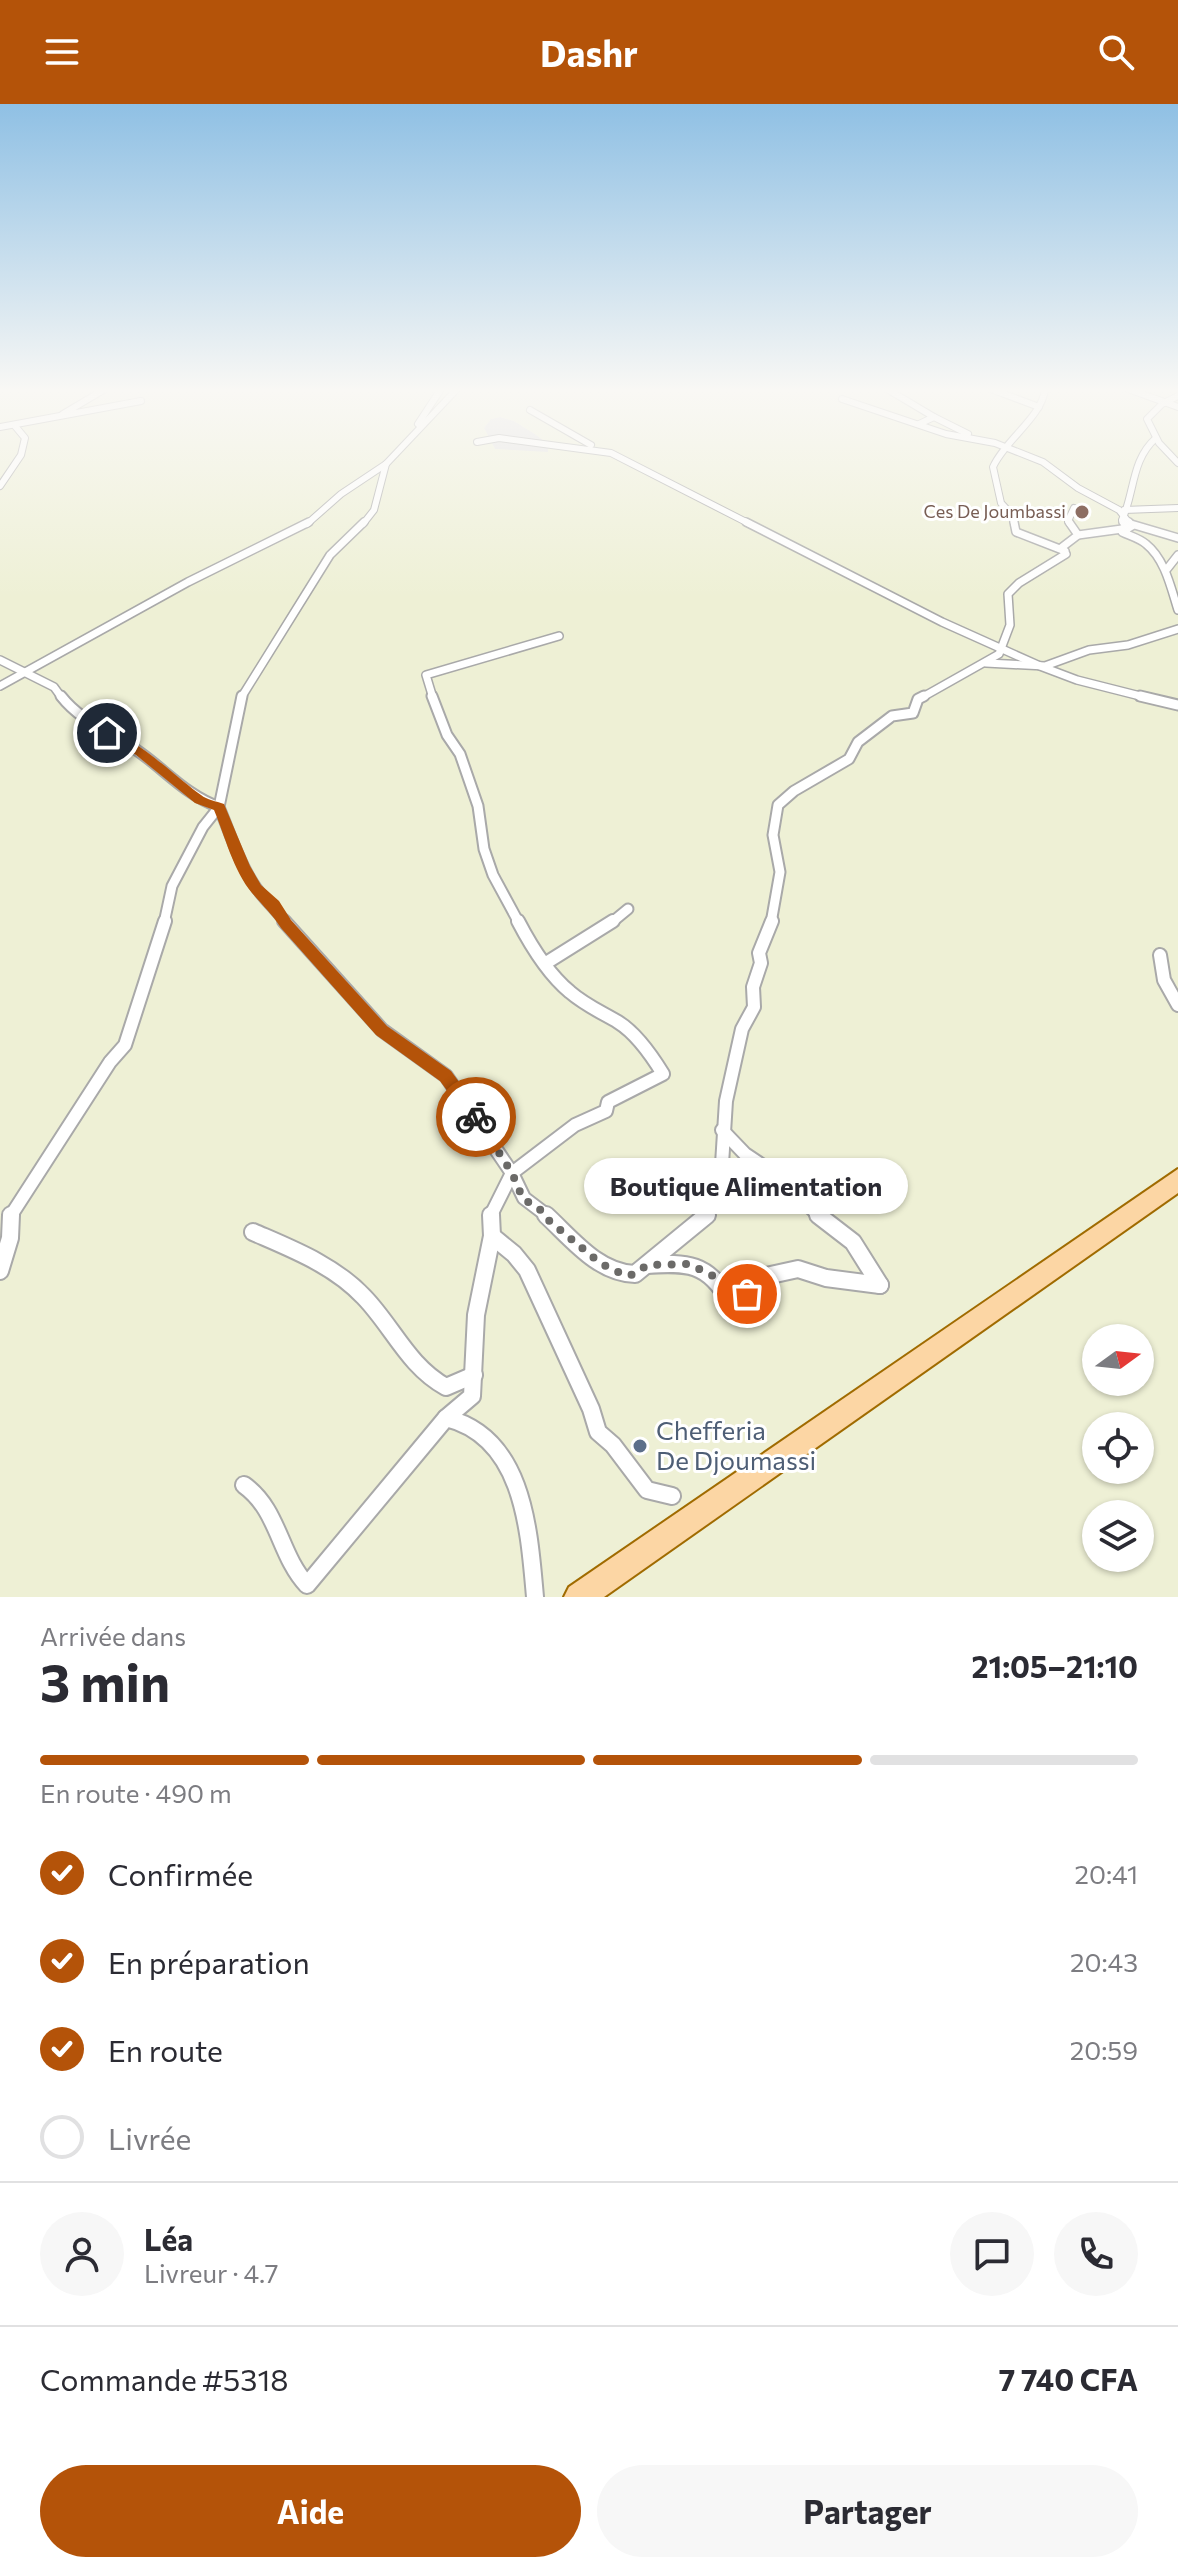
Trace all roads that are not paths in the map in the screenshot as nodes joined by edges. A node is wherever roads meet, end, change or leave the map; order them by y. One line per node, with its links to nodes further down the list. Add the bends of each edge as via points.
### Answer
1 (19, 459): 8 (street)
2 (391, 459): 7 (street)
3 (622, 459): 22 (street)
4 (998, 459): 15 (street, via 993,469 1001,503 1013,516 1015,531)
5 (1034, 459): 11 (street)
6 (1139, 459): 11 (street, via 1131,503)
7 (386, 464): 26 (street, via 307,524); 29 (street, via 374,510 330,555 241,698)
8 (0, 486)
9 (1074, 508): 13 (street, via 1068,521)
10 (1178, 508): 11 (street)
11 (1123, 512): 12 (street); 13 (street, via 1122,529)
12 (1131, 524): 14 (street); 17 (street, via 1122,532 1140,539)
13 (1078, 535): 15 (street, via 1063,544)
14 (1178, 538)
15 (1065, 551): 22 (street, via 1011,590)
16 (1178, 555): 17 (street)
17 (1167, 572): 18 (street); 19 (street)
18 (1178, 582)
19 (1178, 610)
20 (1178, 629): 25 (street)
21 (559, 636): 32 (street, via 426,675 478,806 493,875 531,946)
22 (1003, 648): 23 (street); 25 (street)
23 (980, 664): 25 (street); 34 (street, via 918,699 913,713 892,716 858,742 849,759 778,805 773,835 780,872 775,906 759,953 754,1007 738,1041)
24 (3, 665): 26 (street)
25 (1040, 666): 28 (street)
26 (22, 672): 27 (street); 29 (street, via 54,687 70,710 140,752 182,789)
27 (0, 686)
28 (1178, 705)
29 (219, 807): 35 (street, via 256,888 382,1030 446,1076); 40 (street, via 172,886 125,1045 10,1217)
30 (628, 909): 32 (street)
31 (1160, 955): 33 (street, via 1164,980)
32 (546, 963): 35 (street, via 567,990 620,1023 663,1074 608,1102 606,1111 575,1125)
33 (1178, 1005)
34 (722, 1130): 39 (street, via 724,1164 712,1207); 39 (street, via 853,1242 880,1285 798,1269 766,1276 747,1294 729,1300 719,1279 703,1269)
35 (512, 1173): 38 (street, via 490,1216); 39 (street, via 523,1199 600,1263 626,1276)
36 (1178, 1180): 46 (main road)
37 (253, 1232): 41 (street, via 349,1282 429,1379 446,1387)
38 (492, 1236): 41 (street, via 476,1315); 44 (street, via 527,1270 598,1432 647,1490)
39 (647, 1265)
40 (0, 1271)
41 (474, 1375): 42 (street, via 472,1396)
42 (446, 1418): 43 (street, via 307,1585 298,1578 258,1492); 45 (street, via 473,1426 491,1441 510,1473 530,1538)
43 (244, 1485)
44 (672, 1496)
45 (535, 1597)
46 (579, 1597)

